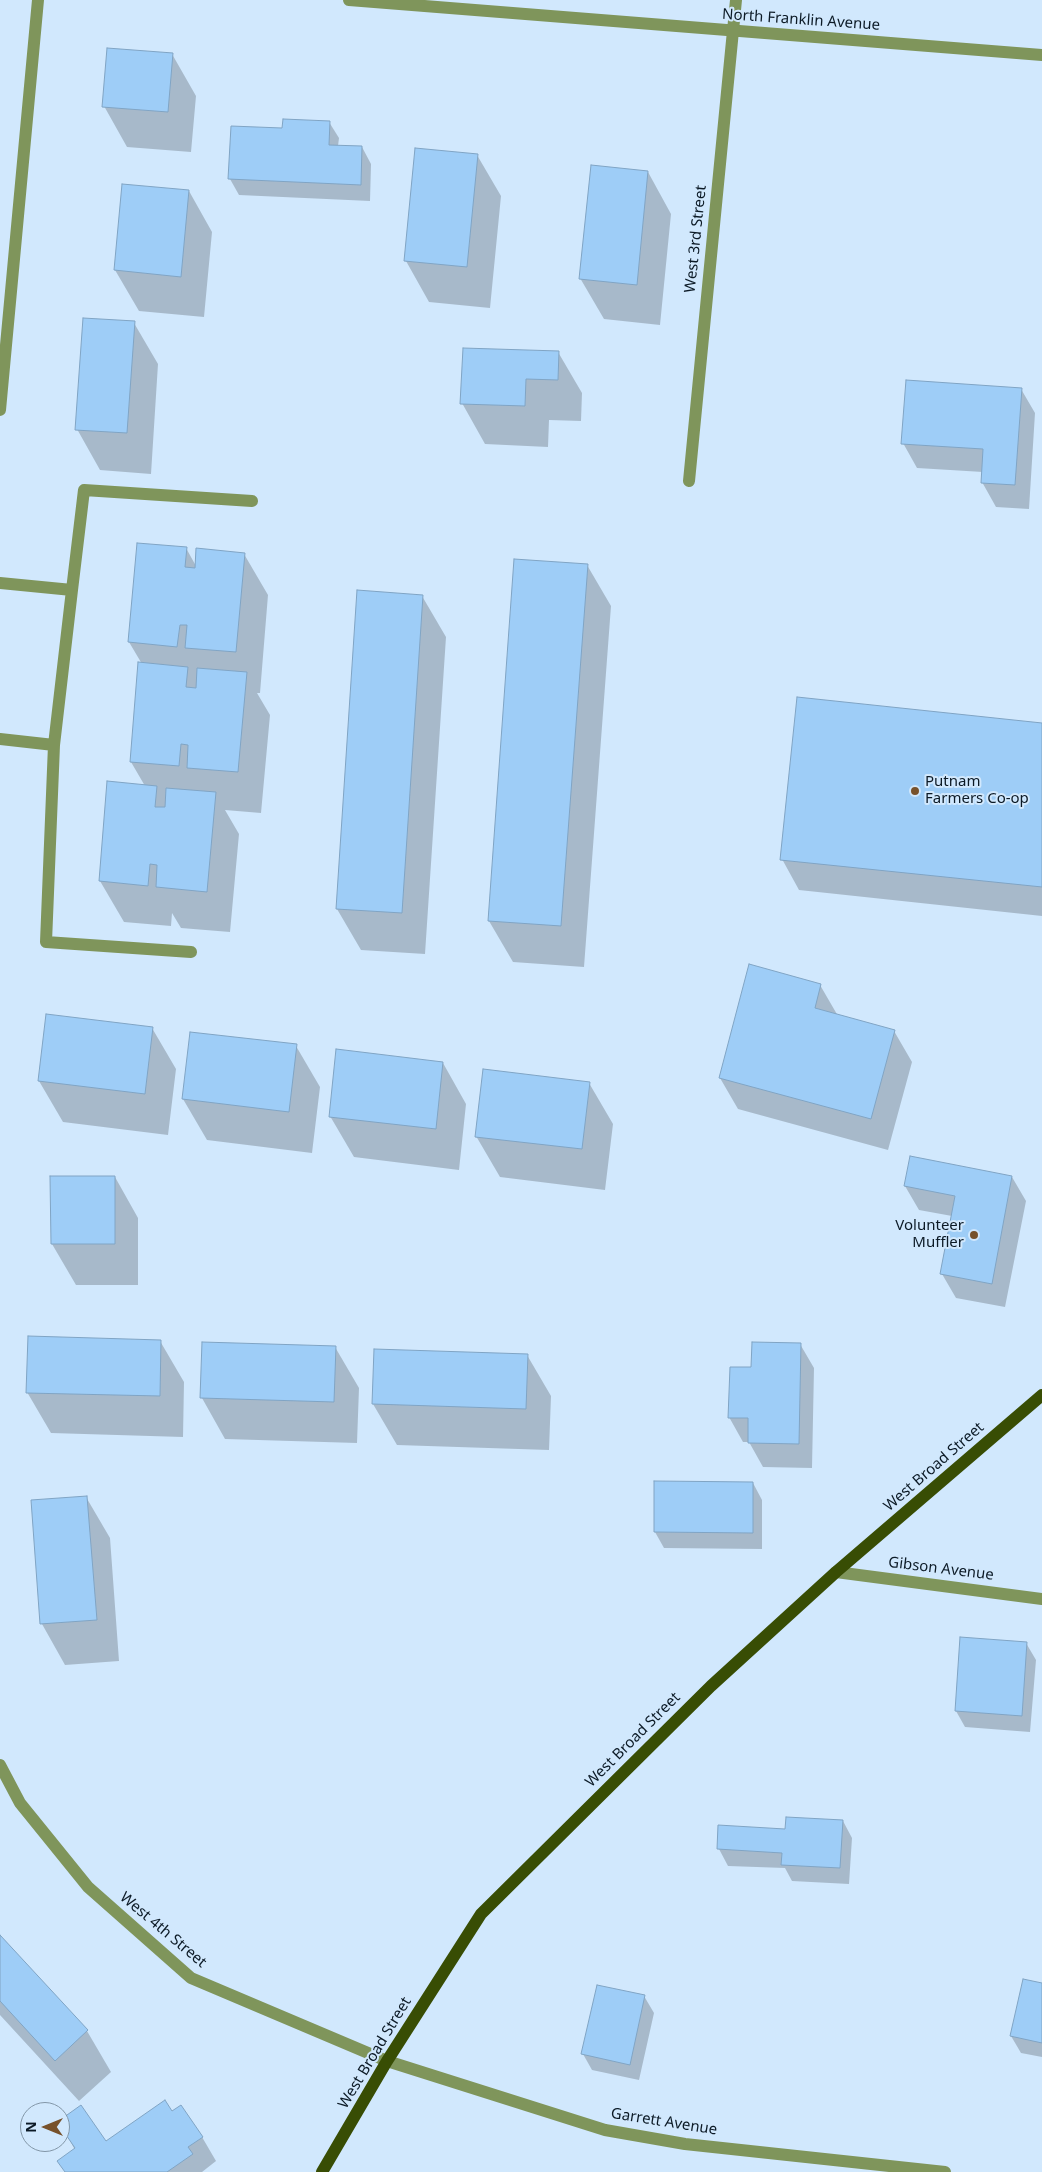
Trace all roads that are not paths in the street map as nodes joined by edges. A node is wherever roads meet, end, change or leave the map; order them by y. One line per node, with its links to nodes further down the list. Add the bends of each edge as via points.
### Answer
1 (38, 0): 6 (street)
2 (349, 0): 4 (street, North Franklin Avenue)
3 (736, 0): 4 (street, West 3rd Street)
4 (733, 31): 5 (street, North Franklin Avenue); 7 (street, West 3rd Street)
5 (1042, 55)
6 (0, 410)
7 (689, 481)
8 (252, 501): 10 (street, via 84,490)
9 (0, 583): 10 (street)
10 (72, 590): 12 (street)
11 (0, 739): 12 (street)
12 (54, 745): 13 (street, via 46,942)
13 (191, 952)
14 (1042, 1395): 15 (main road, West Broad Street)
15 (836, 1572): 16 (street, Gibson Avenue); 18 (main road, West Broad Street, via 711,1686 481,1914)
16 (1042, 1599)
17 (0, 1765): 18 (street, West 4th Street, via 20,1803 88,1887 191,1978)
18 (387, 2061): 19 (main road, West Broad Street); 20 (street, Garrett Avenue, via 605,2130 685,2144)
19 (322, 2172)
20 (945, 2172)

